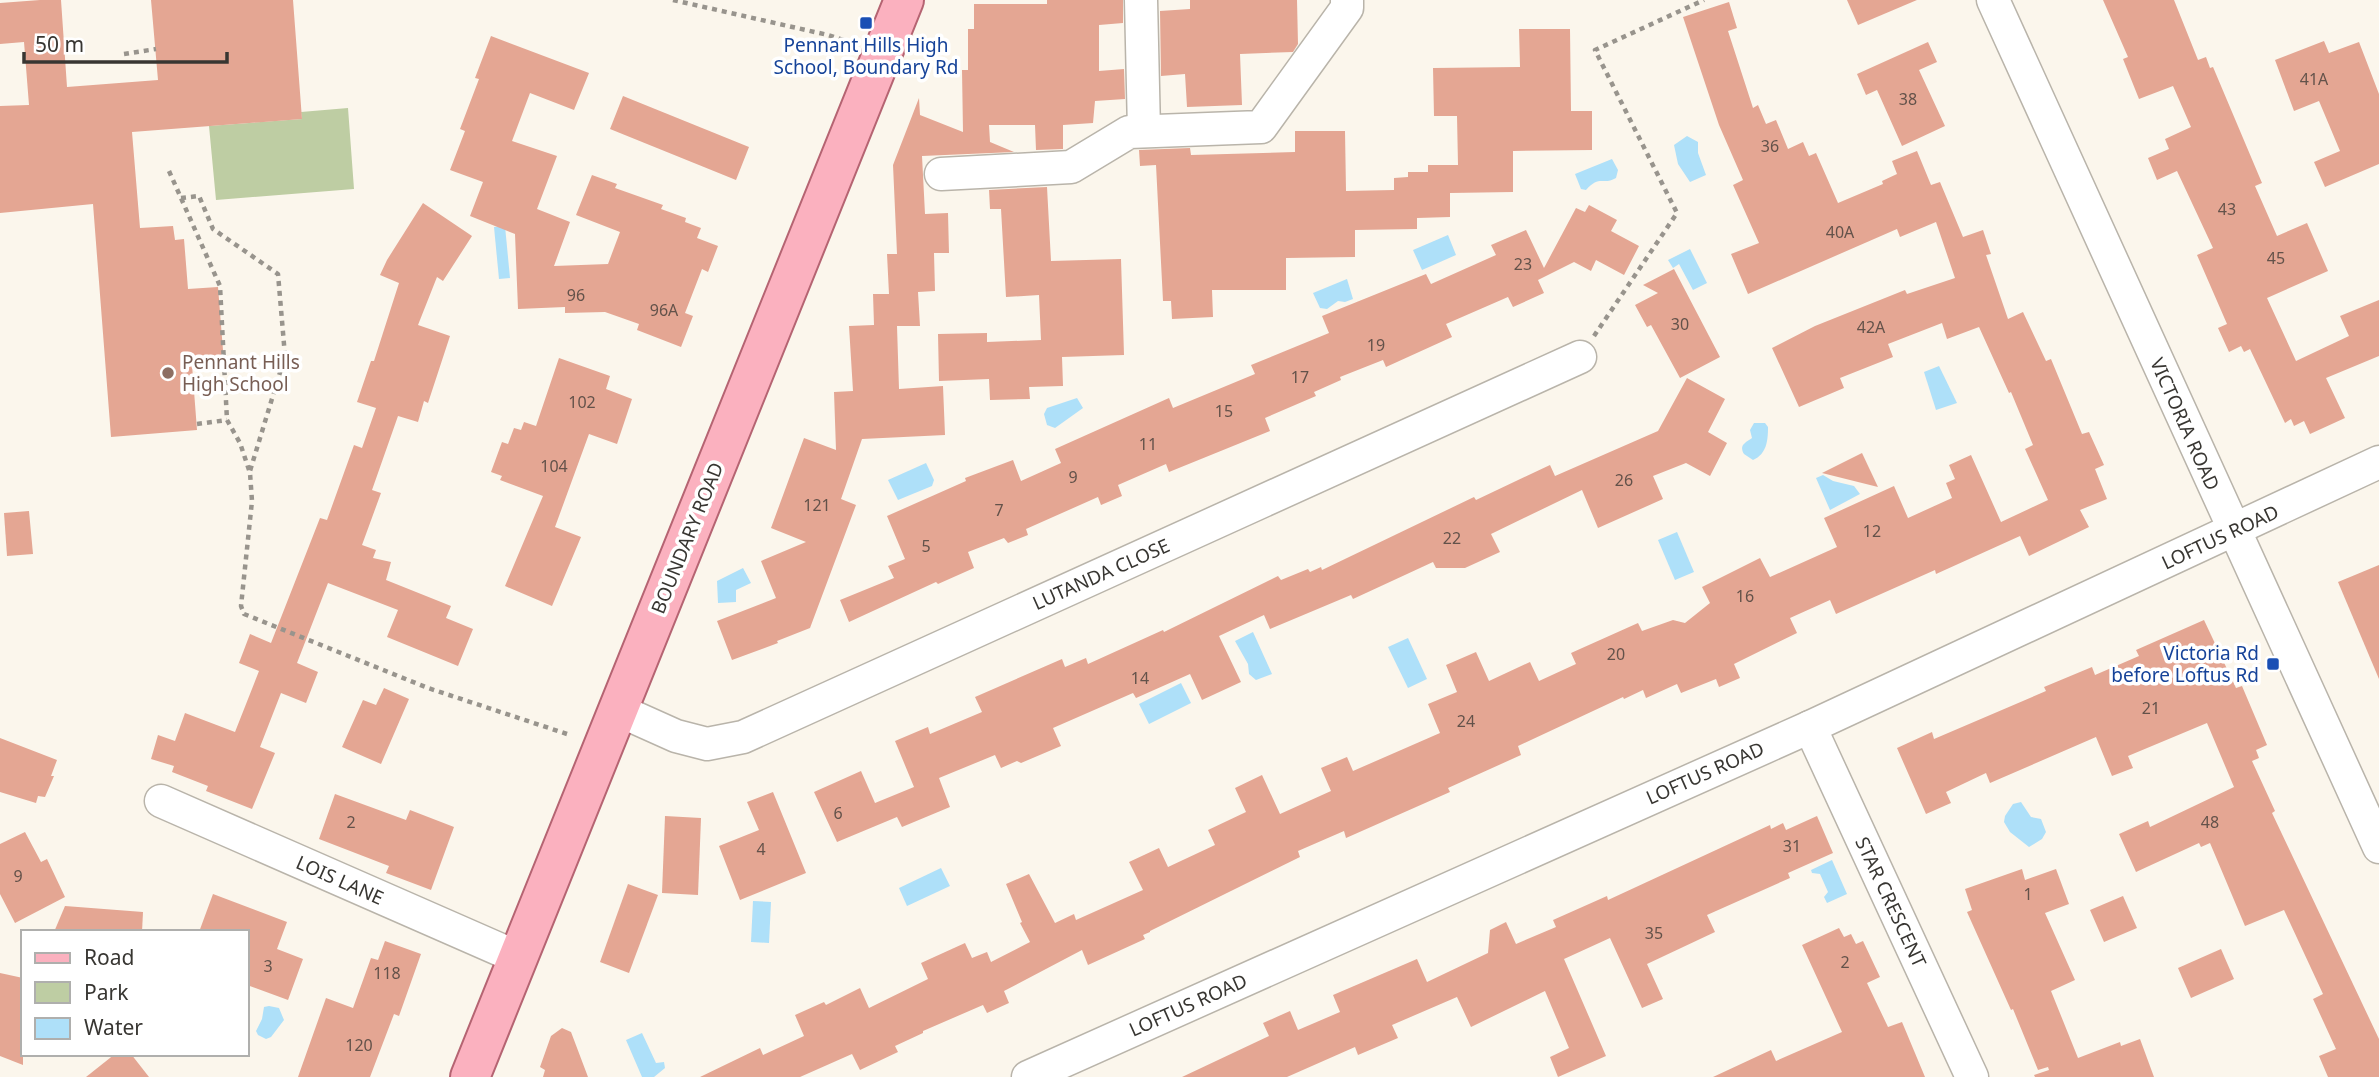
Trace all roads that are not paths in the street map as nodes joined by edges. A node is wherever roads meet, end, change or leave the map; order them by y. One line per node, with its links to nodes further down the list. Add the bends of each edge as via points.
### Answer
1 (904, 0): 10 (main road, BOUNDARY ROAD)
2 (1141, 0): 5 (street)
3 (1347, 0): 5 (street, via 1348,8 1261,127)
4 (1993, 0): 9 (street, VICTORIA ROAD)
5 (1144, 131): 6 (street, via 1129,132 1071,167)
6 (941, 174)
7 (1580, 357): 10 (street, LUTANDA CLOSE, via 743,737 707,744 676,736)
8 (2379, 462): 9 (street, LOFTUS ROAD)
9 (2233, 530): 11 (street, LOFTUS ROAD); 13 (street, VICTORIA ROAD)
10 (618, 710): 14 (main road, BOUNDARY ROAD)
11 (1810, 727): 16 (street, LOFTUS ROAD); 17 (street, STAR CRESCENT)
12 (161, 801): 14 (street, LOIS LANE)
13 (2379, 846)
14 (519, 958): 15 (main road, BOUNDARY ROAD)
15 (470, 1077)
16 (1028, 1077)
17 (1972, 1077)

